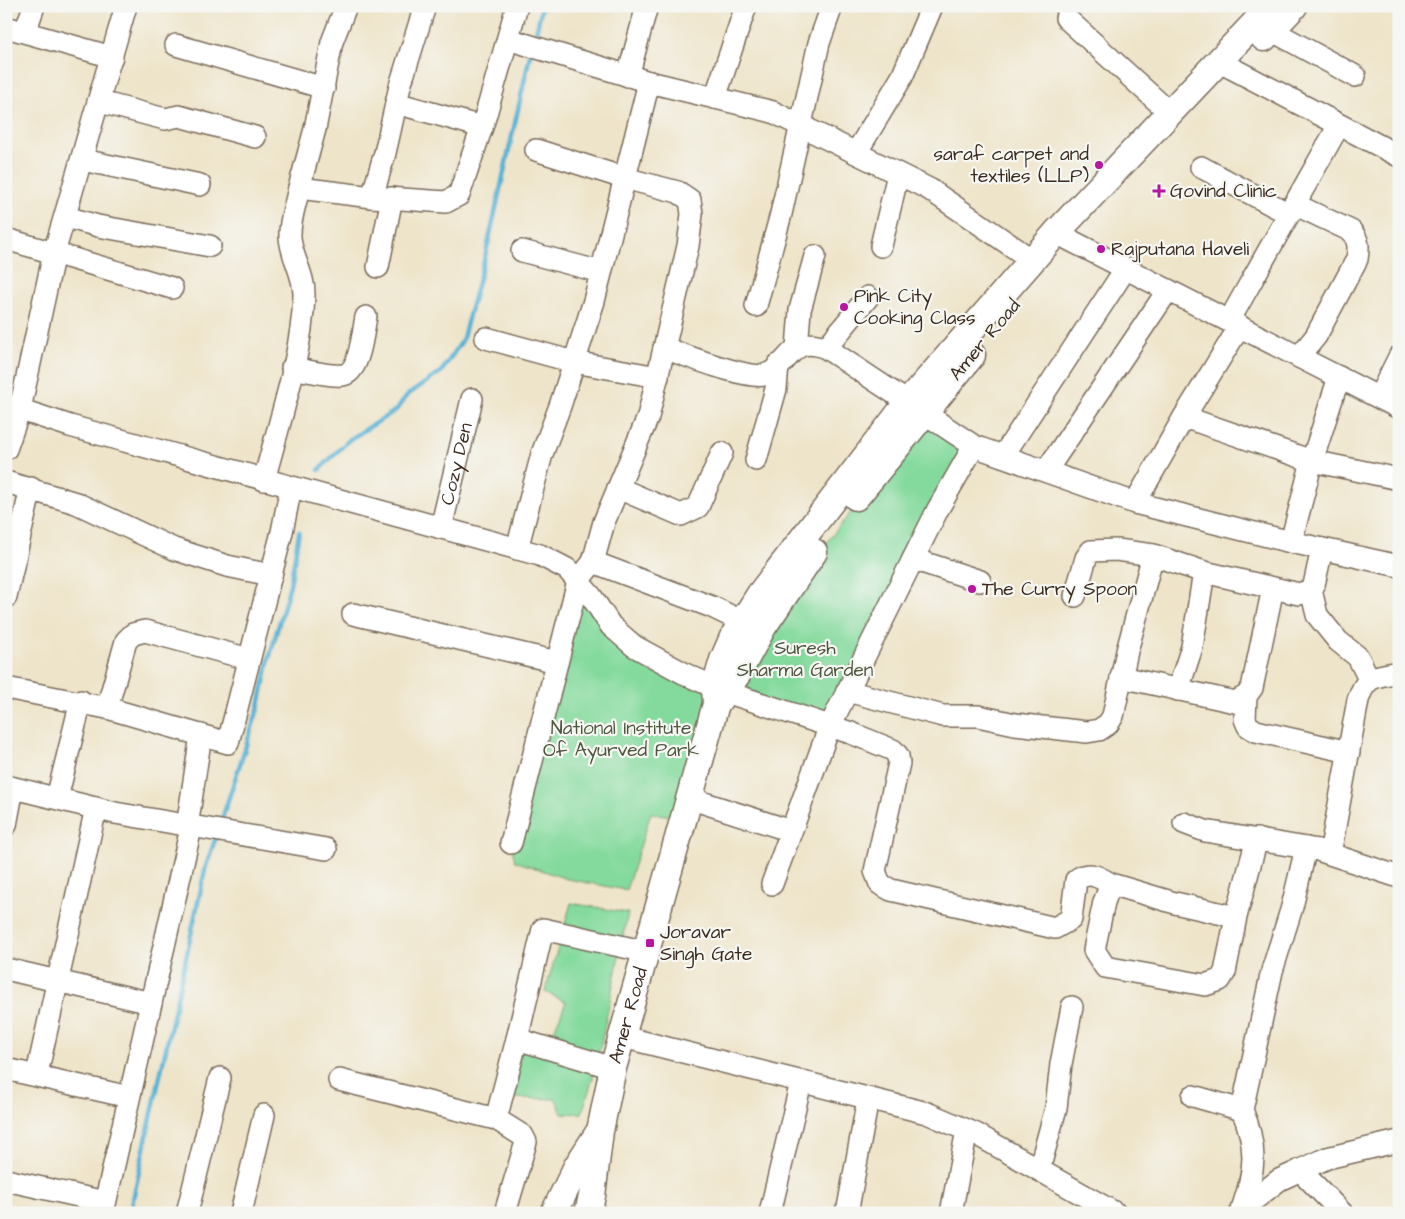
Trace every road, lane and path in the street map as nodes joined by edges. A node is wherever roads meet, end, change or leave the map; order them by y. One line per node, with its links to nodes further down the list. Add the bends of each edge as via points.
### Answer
1 (34, 6): 13 (street)
2 (126, 6): 16 (street)
3 (346, 6): 21 (street, via 332,42)
4 (425, 6): 24 (street)
5 (517, 6): 14 (street)
6 (647, 6): 18 (street)
7 (746, 6): 22 (street)
8 (832, 6): 27 (street, via 819,43)
9 (932, 6): 32 (street, via 902,77)
10 (1294, 6): 12 (main road, Amer Road)
11 (1066, 18): 25 (street)
12 (1271, 18): 17 (main road, Amer Road); 19 (street)
13 (16, 30): 16 (street)
14 (517, 42): 18 (street); 28 (street)
15 (176, 45): 21 (street)
16 (112, 57): 23 (street)
17 (1226, 66): 25 (main road, Amer Road); 26 (street); 42 (main road, Amer Road)
18 (628, 76): 20 (street)
19 (1356, 76)
20 (649, 82): 22 (street); 36 (street)
21 (324, 88): 38 (street)
22 (716, 98): 27 (street, via 773,112)
23 (100, 102): 29 (street, via 165,119 180,116); 33 (street)
24 (396, 103): 28 (street); 39 (street, via 385,153)
25 (1170, 112): 42 (main road, Amer Road)
26 (1339, 125): 31 (street); 40 (street)
27 (800, 126): 32 (street); 56 (street)
28 (482, 127): 39 (street, via 459,195 446,202)
29 (255, 137)
30 (536, 150): 36 (street)
31 (1397, 151)
32 (856, 153): 35 (street)
33 (83, 160): 37 (street); 41 (street)
34 (1201, 167): 40 (street)
35 (898, 174): 45 (street); 49 (street, via 929,189)
36 (624, 178): 52 (street); 60 (street, via 678,192 690,200 692,214 688,246)
37 (200, 185)
38 (299, 188): 39 (street); 67 (street, via 290,236 302,273 304,295)
39 (382, 197): 50 (street)
40 (1291, 209): 58 (street); 63 (street, via 1351,231 1357,237 1359,248 1358,258 1316,336)
41 (66, 217): 44 (street, via 98,226); 47 (street)
42 (1063, 236): 49 (main road, Amer Road); 51 (street); 73 (main road, Amer Road)
43 (6, 239): 47 (street)
44 (210, 246)
45 (881, 246)
46 (522, 251): 52 (street)
47 (54, 253): 53 (street); 72 (street)
48 (815, 256): 61 (street, via 800,310)
49 (1032, 260): 73 (main road, Amer Road)
50 (378, 267)
51 (1126, 268): 54 (street); 79 (street)
52 (601, 272): 65 (street)
53 (172, 288)
54 (1168, 290): 58 (street); 82 (street)
55 (868, 297): 62 (street)
56 (756, 306)
57 (366, 317): 67 (street, via 355,366 350,371 342,375)
58 (1234, 324): 63 (street); 75 (street)
59 (486, 338): 65 (street)
60 (664, 348): 66 (street, via 748,374 764,375); 68 (street)
61 (797, 348): 62 (street, via 806,344); 66 (street)
62 (826, 348): 73 (street)
63 (1299, 357): 69 (street)
64 (1399, 357): 70 (street)
65 (574, 362): 68 (street); 92 (street, via 542,454)
66 (778, 366): 80 (street, via 776,389)
67 (292, 368): 84 (street)
68 (658, 377): 88 (street, via 648,417)
69 (1339, 377): 70 (street); 81 (street)
70 (1378, 397): 74 (street)
71 (472, 399): 90 (street, Cozy Den)
72 (13, 407): 77 (street); 84 (street)
73 (916, 408): 76 (street); 107 (main road, Amer Road, via 810,527); 116 (main road, Amer Road, via 804,564)
74 (1399, 408)
75 (1184, 418): 81 (street); 89 (street)
76 (974, 446): 79 (street); 95 (street)
77 (6, 449)
78 (722, 453): 88 (street, via 698,507 681,515)
79 (1002, 456): 82 (street)
80 (756, 460)
81 (1312, 461): 83 (street); 91 (street)
82 (1046, 472): 89 (street)
83 (1399, 479)
84 (264, 480): 87 (street)
85 (6, 482): 86 (street)
86 (31, 488): 99 (street, via 76,503 174,549 227,566); 105 (street)
87 (296, 488): 90 (street); 99 (street)
88 (618, 488): 96 (street)
89 (1135, 503): 91 (street)
90 (441, 528): 92 (street)
91 (1291, 542): 93 (street)
92 (517, 549): 100 (street, via 540,555 567,569)
93 (1322, 549): 97 (street); 103 (street)
94 (1152, 555): 98 (street); 104 (street, via 1117,550 1092,551 1086,558); 111 (street)
95 (913, 559): 101 (street); 115 (street)
96 (593, 562): 100 (street); 107 (street)
97 (1399, 566)
98 (1204, 572): 102 (street); 114 (street, via 1192,647)
99 (271, 575): 108 (street)
100 (578, 581): 109 (street); 116 (street, via 611,626 634,646)
101 (980, 581)
102 (1273, 588): 103 (street, via 1299,594); 117 (street, via 1252,688)
103 (1311, 590): 112 (street, via 1317,615 1338,641 1358,657)
104 (1075, 596)
105 (6, 597)
106 (353, 614): 109 (street)
107 (743, 622): 116 (main road, Amer Road, via 723,660)
108 (249, 659): 119 (street, via 145,631 133,634 126,641); 121 (street, via 228,742)
109 (557, 662): 132 (street)
110 (1399, 672): 112 (street)
111 (1121, 677): 114 (street); 115 (street, via 1113,716 1099,730 1087,732 1015,724 978,716 943,716)
112 (1369, 679): 122 (street, via 1358,700)
113 (6, 688): 118 (street)
114 (1178, 690): 117 (street, via 1235,702)
115 (847, 691): 120 (street)
116 (719, 695): 120 (street); 125 (main road, Amer Road)
117 (1246, 696): 122 (street, via 1245,719 1248,726 1256,731)
118 (81, 701): 119 (street); 124 (street)
119 (107, 708): 121 (street)
120 (829, 728): 130 (street); 138 (street, via 893,750 898,756 875,871 880,884 891,890 1055,928 1071,919 1076,880 1084,874 1091,874)
121 (200, 735): 129 (street)
122 (1349, 752): 135 (street)
123 (10, 787): 124 (street); 128 (street)
124 (57, 798): 126 (street)
125 (689, 798): 130 (street); 140 (main road, Amer Road)
126 (96, 808): 129 (street); 142 (street)
127 (1184, 824): 131 (street)
128 (6, 825)
129 (193, 828): 134 (street); 143 (street)
130 (792, 830): 137 (street)
131 (1257, 839): 133 (street); 139 (street)
132 (511, 843)
133 (1306, 848): 135 (street); 156 (street, via 1272,971)
134 (326, 850)
135 (1330, 854): 136 (street)
136 (1399, 877)
137 (772, 884)
138 (1111, 884): 139 (street); 139 (street, via 1094,950 1105,967 1205,985 1220,980 1226,972)
139 (1236, 917)
140 (647, 952): 145 (main road, Amer Road); 146 (street, via 543,929)
141 (6, 969): 142 (street)
142 (58, 981): 143 (street); 149 (street)
143 (151, 1003): 154 (street)
144 (1072, 1007): 162 (street, via 1056,1108)
145 (623, 1037): 148 (main road, Amer Road); 152 (street)
146 (517, 1039): 148 (street); 158 (street)
147 (6, 1068): 149 (street)
148 (614, 1068): 160 (main road, Amer Road)
149 (37, 1074): 154 (street)
150 (220, 1078): 167 (street)
151 (339, 1080): 158 (street)
152 (802, 1082): 155 (street); 172 (street)
153 (1193, 1096): 156 (street)
154 (129, 1097): 165 (street)
155 (868, 1099): 159 (street, via 927,1114); 173 (street)
156 (1242, 1110): 166 (street, via 1250,1129 1254,1158 1250,1185)
157 (264, 1115): 168 (street)
158 (496, 1119): 169 (street, via 523,1136 526,1142)
159 (967, 1130): 162 (street); 174 (street)
160 (600, 1131): 170 (main road, via 577,1166); 171 (main road, Amer Road)
161 (1399, 1141): 163 (street, via 1327,1158)
162 (1039, 1170): 175 (street)
163 (1300, 1170): 166 (street, via 1279,1180); 176 (street)
164 (6, 1180): 165 (street)
165 (104, 1208)
166 (1239, 1211)
167 (187, 1213)
168 (241, 1213)
169 (505, 1213)
170 (554, 1213)
171 (588, 1213)
172 (770, 1213)
173 (845, 1213)
174 (951, 1213)
175 (1115, 1213)
176 (1342, 1213)

